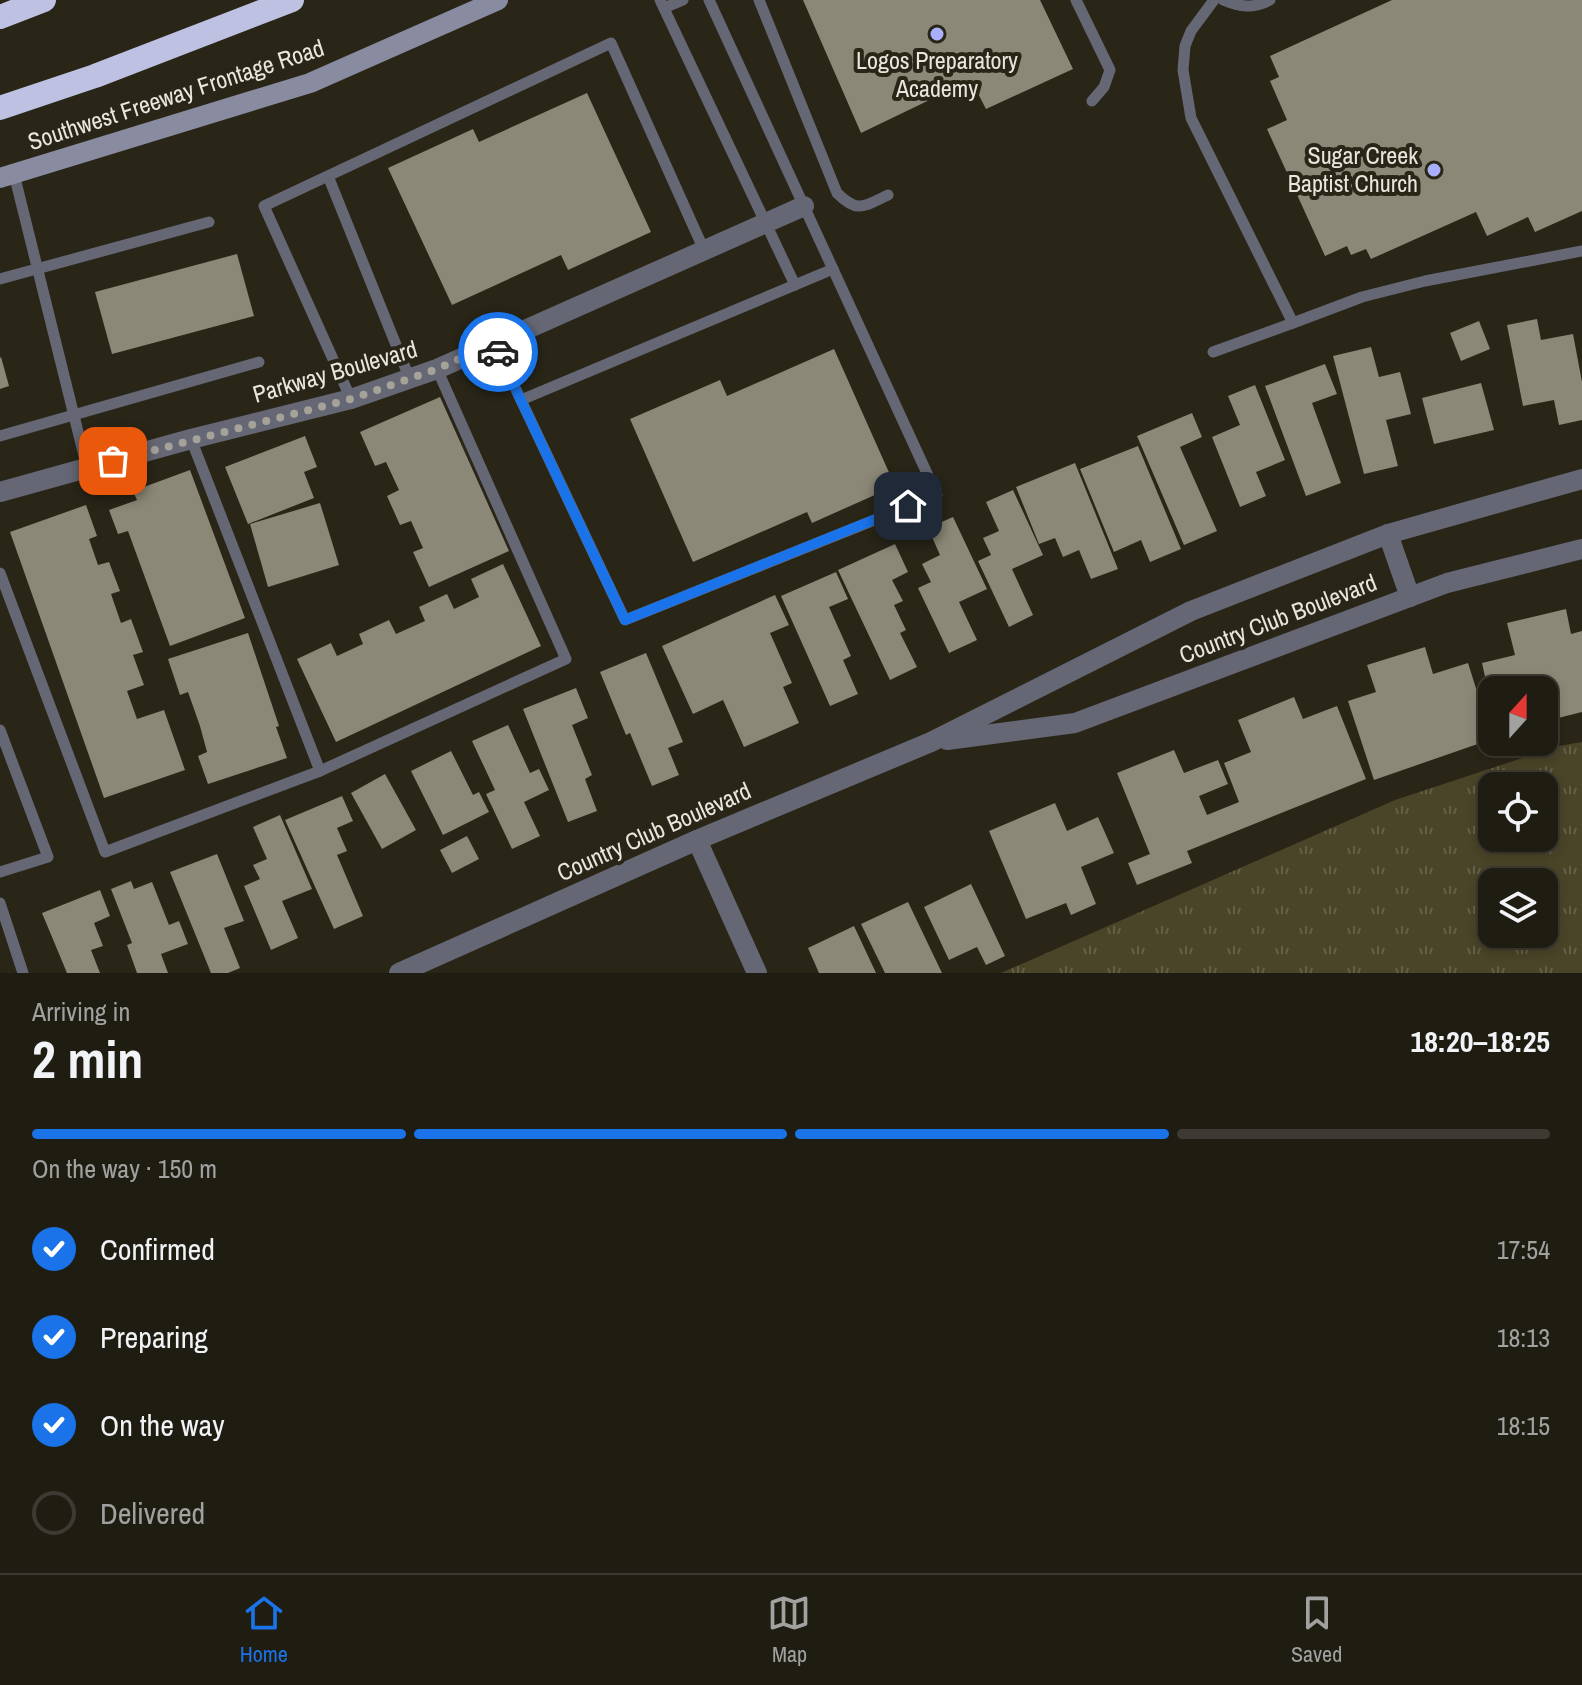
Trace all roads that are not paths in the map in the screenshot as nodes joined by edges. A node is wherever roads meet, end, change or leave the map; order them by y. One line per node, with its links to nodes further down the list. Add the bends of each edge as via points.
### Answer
1 (44, 0): 12 (highway)
2 (292, 0): 14 (highway)
3 (498, 0): 15 (main road, Southwest Freeway Frontage Road, via 310,83)
4 (683, 0): 11 (lane)
5 (709, 0): 18 (lane)
6 (759, 0): 17 (lane, via 837,193 860,208)
7 (1076, 0): 13 (lane, via 1110,70)
8 (1214, 0): 27 (lane, via 1185,46 1191,118)
9 (1223, 0): 10 (lane, via 1242,8)
10 (1270, 0)
11 (662, 4): 20 (lane)
12 (0, 17)
13 (1092, 101)
14 (0, 108)
15 (7, 176): 23 (lane)
16 (328, 176): 21 (lane, via 611,43); 32 (lane); 33 (lane, via 264,206)
17 (888, 195)
18 (804, 206): 20 (street, Parkway Boulevard); 24 (lane)
19 (209, 222): 23 (lane)
20 (766, 223): 21 (street, Parkway Boulevard); 26 (lane)
21 (704, 250): 28 (street, Parkway Boulevard)
22 (1582, 251): 27 (lane, via 1425,281)
23 (37, 268): 25 (lane); 35 (lane)
24 (833, 269): 26 (lane); 34 (lane, via 937,495 625,620)
25 (0, 279)
26 (795, 285): 34 (lane)
27 (1293, 323): 29 (lane)
28 (494, 343): 31 (street, Parkway Boulevard); 34 (lane)
29 (1213, 352)
30 (259, 362): 35 (lane)
31 (437, 369): 32 (street, Parkway Boulevard); 47 (lane, via 566,659)
32 (409, 377): 33 (street, Parkway Boulevard)
33 (351, 399): 37 (street, Parkway Boulevard)
34 (521, 400)
35 (74, 415): 36 (lane); 38 (lane)
36 (0, 436)
37 (191, 439): 38 (street, Parkway Boulevard); 47 (lane)
38 (87, 468): 40 (street, Parkway Boulevard)
39 (1582, 479): 41 (street, Country Club Boulevard)
40 (0, 492)
41 (1388, 534): 44 (street, Country Club Boulevard); 46 (street, Country Club Boulevard, via 1191,611)
42 (1582, 549): 44 (street, Country Club Boulevard)
43 (0, 573): 47 (lane, via 105,852)
44 (1410, 597): 46 (street, Country Club Boulevard, via 1075,723)
45 (0, 730): 49 (lane, via 48,857)
46 (931, 742): 48 (street, Country Club Boulevard)
47 (320, 771)
48 (697, 840): 52 (street, Country Club Boulevard); 53 (street)
49 (0, 872)
50 (0, 903): 51 (lane)
51 (23, 973)
52 (399, 973)
53 (757, 973)

